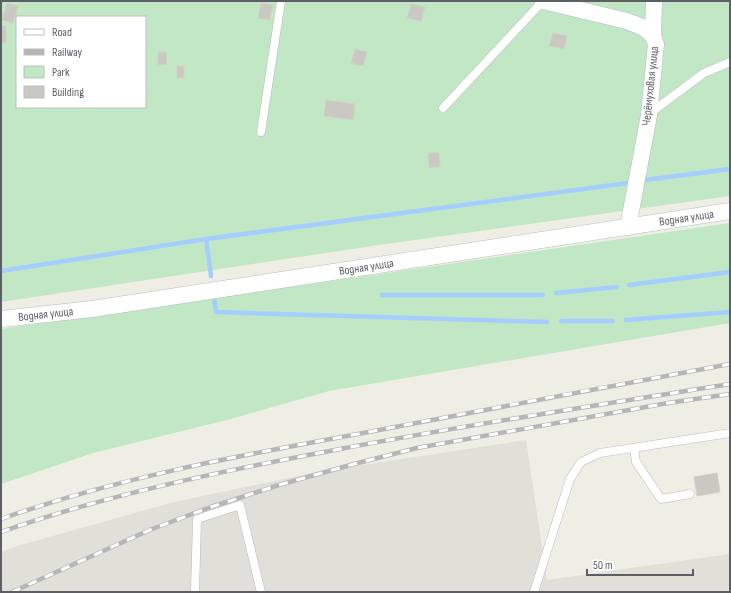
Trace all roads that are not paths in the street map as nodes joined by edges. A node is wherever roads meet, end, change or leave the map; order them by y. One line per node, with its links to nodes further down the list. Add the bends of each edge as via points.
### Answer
1 (281, 1): 8 (lane)
2 (543, 1): 4 (street, Черёмуховая улица, via 627,20); 6 (lane)
3 (654, 1): 4 (street)
4 (653, 36): 7 (street, Черёмуховая улица, via 656,44)
5 (730, 62): 7 (lane, via 704,73)
6 (443, 108)
7 (649, 115): 10 (street, Черёмуховая улица)
8 (261, 132)
9 (730, 211): 10 (street, Водная улица)
10 (628, 227): 11 (street, Водная улица, via 92,309)
11 (1, 319)
12 (730, 433): 13 (lane)
13 (634, 448): 14 (lane, via 636,462 661,499); 17 (lane, via 600,453 581,462 570,479)
14 (690, 494)
15 (195, 592): 16 (lane, via 197,519 240,505)
16 (261, 592)
17 (534, 592)

